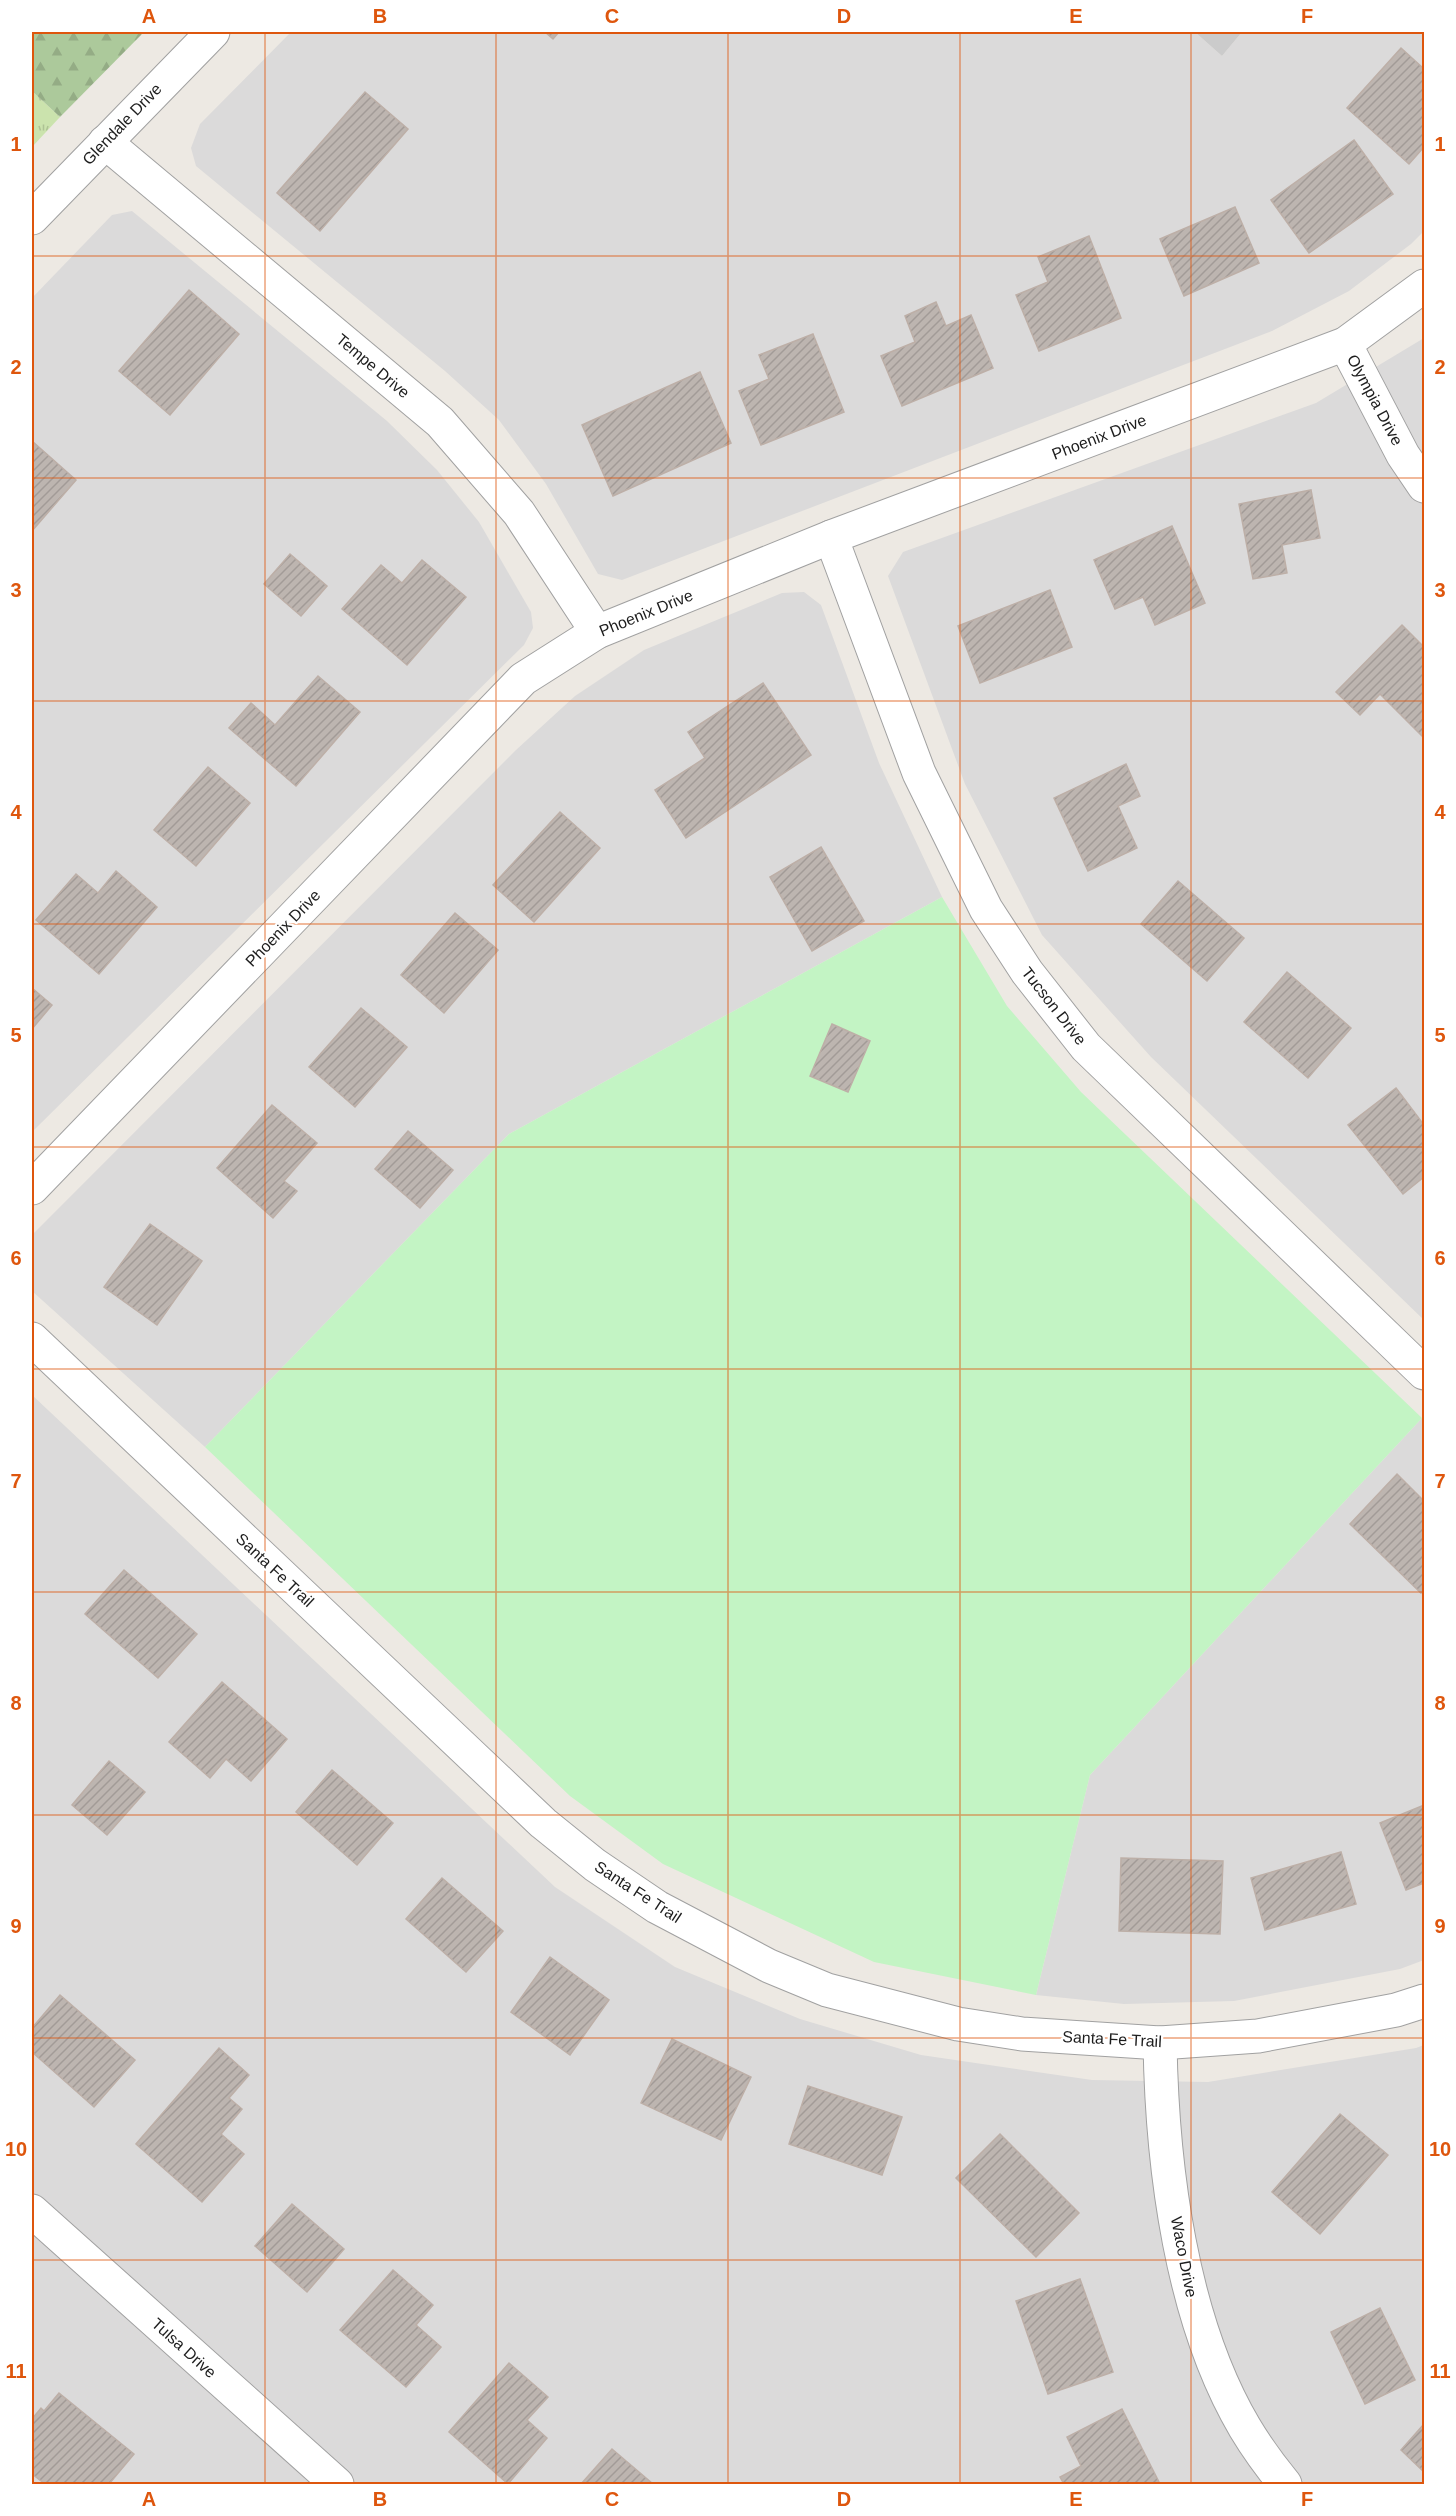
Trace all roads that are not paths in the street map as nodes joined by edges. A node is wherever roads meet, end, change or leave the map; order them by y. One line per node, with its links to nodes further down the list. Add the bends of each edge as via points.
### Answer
1 (213, 32): 2 (street, Glendale Drive)
2 (105, 142): 3 (street, Glendale Drive); 8 (street, Tempe Drive, via 440,422 519,513)
3 (32, 218)
4 (1425, 286): 5 (street, Phoenix Drive)
5 (1345, 344): 6 (street, Olympia Drive, via 1403,455); 7 (street, Phoenix Drive)
6 (1425, 486)
7 (831, 537): 8 (street, Phoenix Drive); 11 (street, Tucson Drive, via 919,774 986,909 1027,972 1086,1047)
8 (597, 632): 9 (street, Phoenix Drive, via 523,679)
9 (32, 1188)
10 (32, 1339): 13 (street, Santa Fe Trail, via 543,1823 657,1907 769,1966 827,1990 894,2009 1022,2034)
11 (1425, 1373)
12 (1425, 2001): 13 (street, Santa Fe Trail, via 1258,2036)
13 (1160, 2043): 16 (street, Waco Drive, via 1166,2153 1190,2294 1218,2373 1245,2428)
14 (32, 2211): 15 (street, Tulsa Drive)
15 (337, 2484)
16 (1285, 2484)

